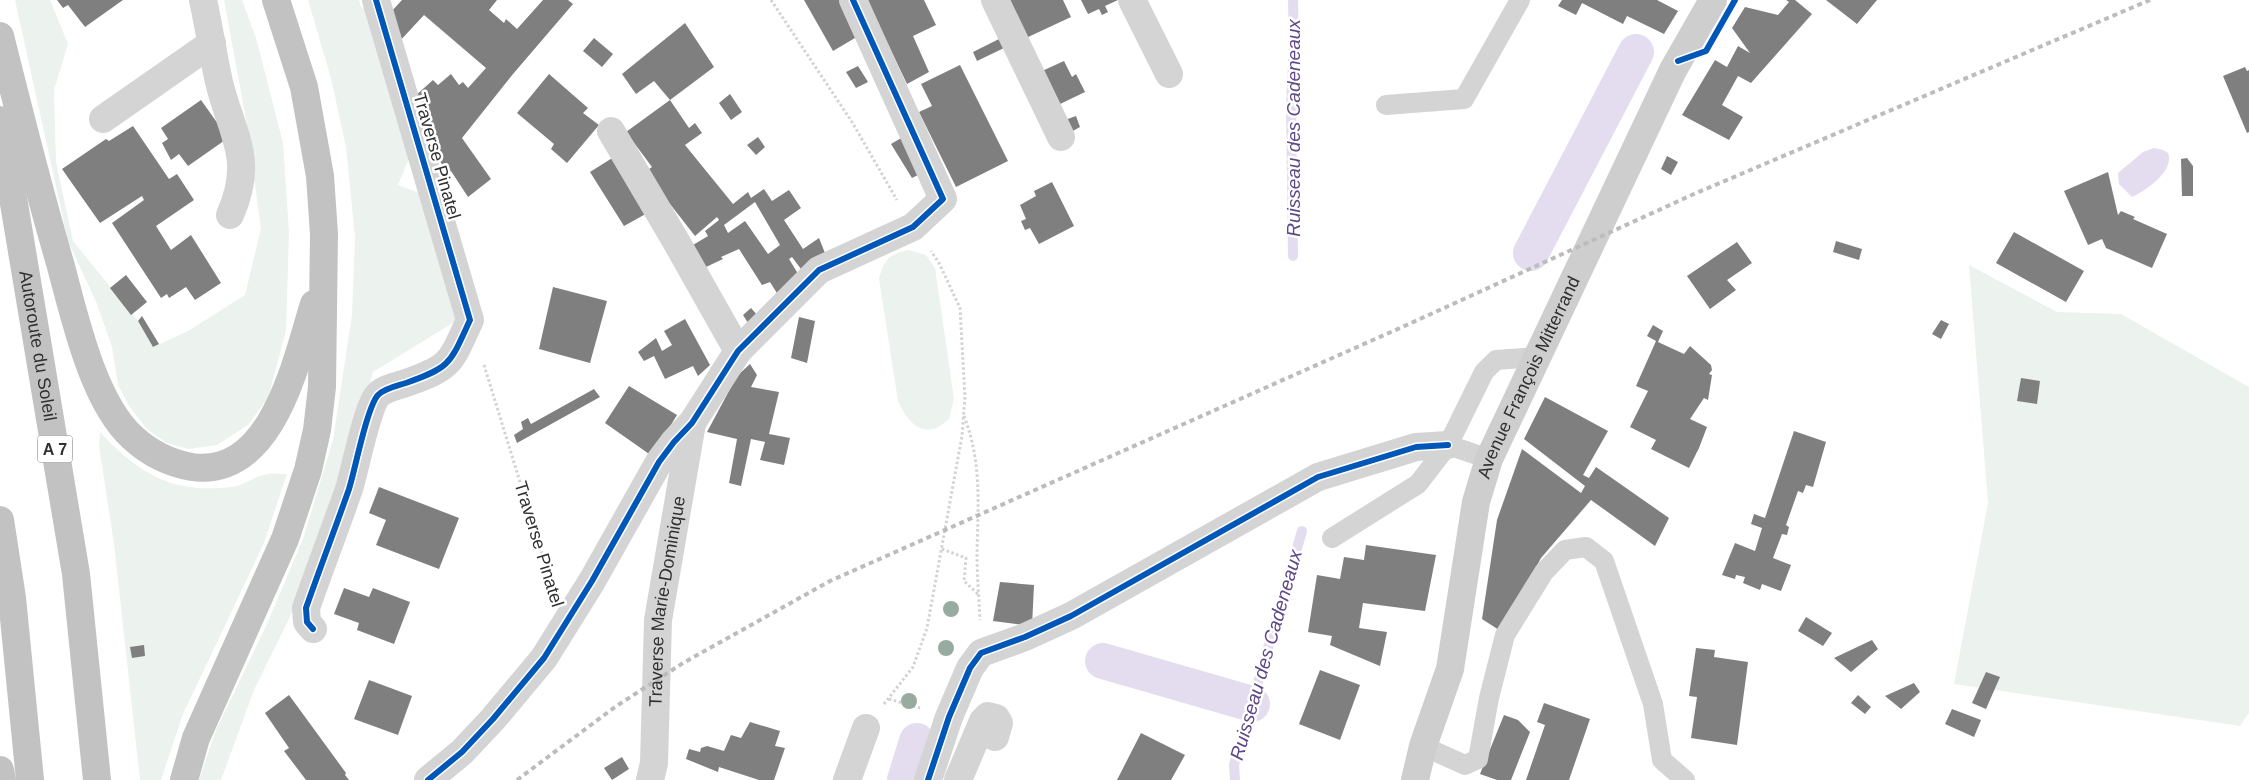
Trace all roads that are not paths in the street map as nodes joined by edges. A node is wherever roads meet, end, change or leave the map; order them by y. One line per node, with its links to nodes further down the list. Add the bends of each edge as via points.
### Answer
1 (203, 0): 10 (street)
2 (276, 0): 18 (highway, via 304,87 312,128 320,176)
3 (376, 0): 26 (street, Traverse Pinatel, via 470,320 446,365 436,373 389,388 378,395 371,408 349,488 306,608 307,622)
4 (853, 0): 19 (street, via 943,198 913,227 819,270)
5 (995, 0): 16 (street)
6 (1132, 0): 11 (street)
7 (1520, 0): 12 (lane, via 1464,99)
8 (1713, 0): 20 (main road, Avenue François Mitterrand, via 1673,70)
9 (1, 40): 18 (highway, via 33,169 84,348 109,406 131,436 153,453 176,464 203,468 226,464 247,450 266,431 280,406)
10 (212, 43): 13 (street); 17 (street, via 220,84 238,138 242,172 238,196)
11 (1169, 74)
12 (1386, 105)
13 (103, 119)
14 (0, 120): 33 (highway, Autoroute du Soleil / A 7, via 76,574)
15 (610, 131): 19 (street)
16 (1061, 137)
17 (230, 214)
18 (323, 277): 34 (highway, via 322,387 308,470 285,539 196,738)
19 (738, 351): 21 (street)
20 (1536, 357): 22 (lane, via 1496,360 1484,372); 23 (main road, Avenue François Mitterrand)
21 (692, 423): 35 (street, via 660,462 544,658 462,752); 36 (street, Traverse Marie-Dominique, via 658,620 654,763)
22 (1448, 445): 23 (lane); 25 (lane, via 1418,484); 38 (street, via 1416,446 1318,477 1072,616 981,653 970,668 949,717)
23 (1489, 459): 29 (main road, Avenue François Mitterrand, via 1476,502 1450,670)
24 (0, 520): 32 (highway, via 12,598)
25 (1332, 538)
26 (313, 629)
27 (866, 728): 37 (street)
28 (996, 737): 39 (street, via 999,723 996,718 988,716)
29 (1423, 746): 40 (main road, Avenue François Mitterrand); 41 (lane, via 1465,765 1478,759 1505,635 1544,572 1565,550 1586,547 1604,561 1653,704 1662,760)
30 (0, 770): 31 (highway)
31 (2, 780)
32 (30, 780)
33 (97, 780)
34 (184, 780)
35 (428, 780)
36 (650, 780)
37 (847, 780)
38 (928, 780)
39 (958, 780)
40 (1415, 780)
41 (1685, 780)

